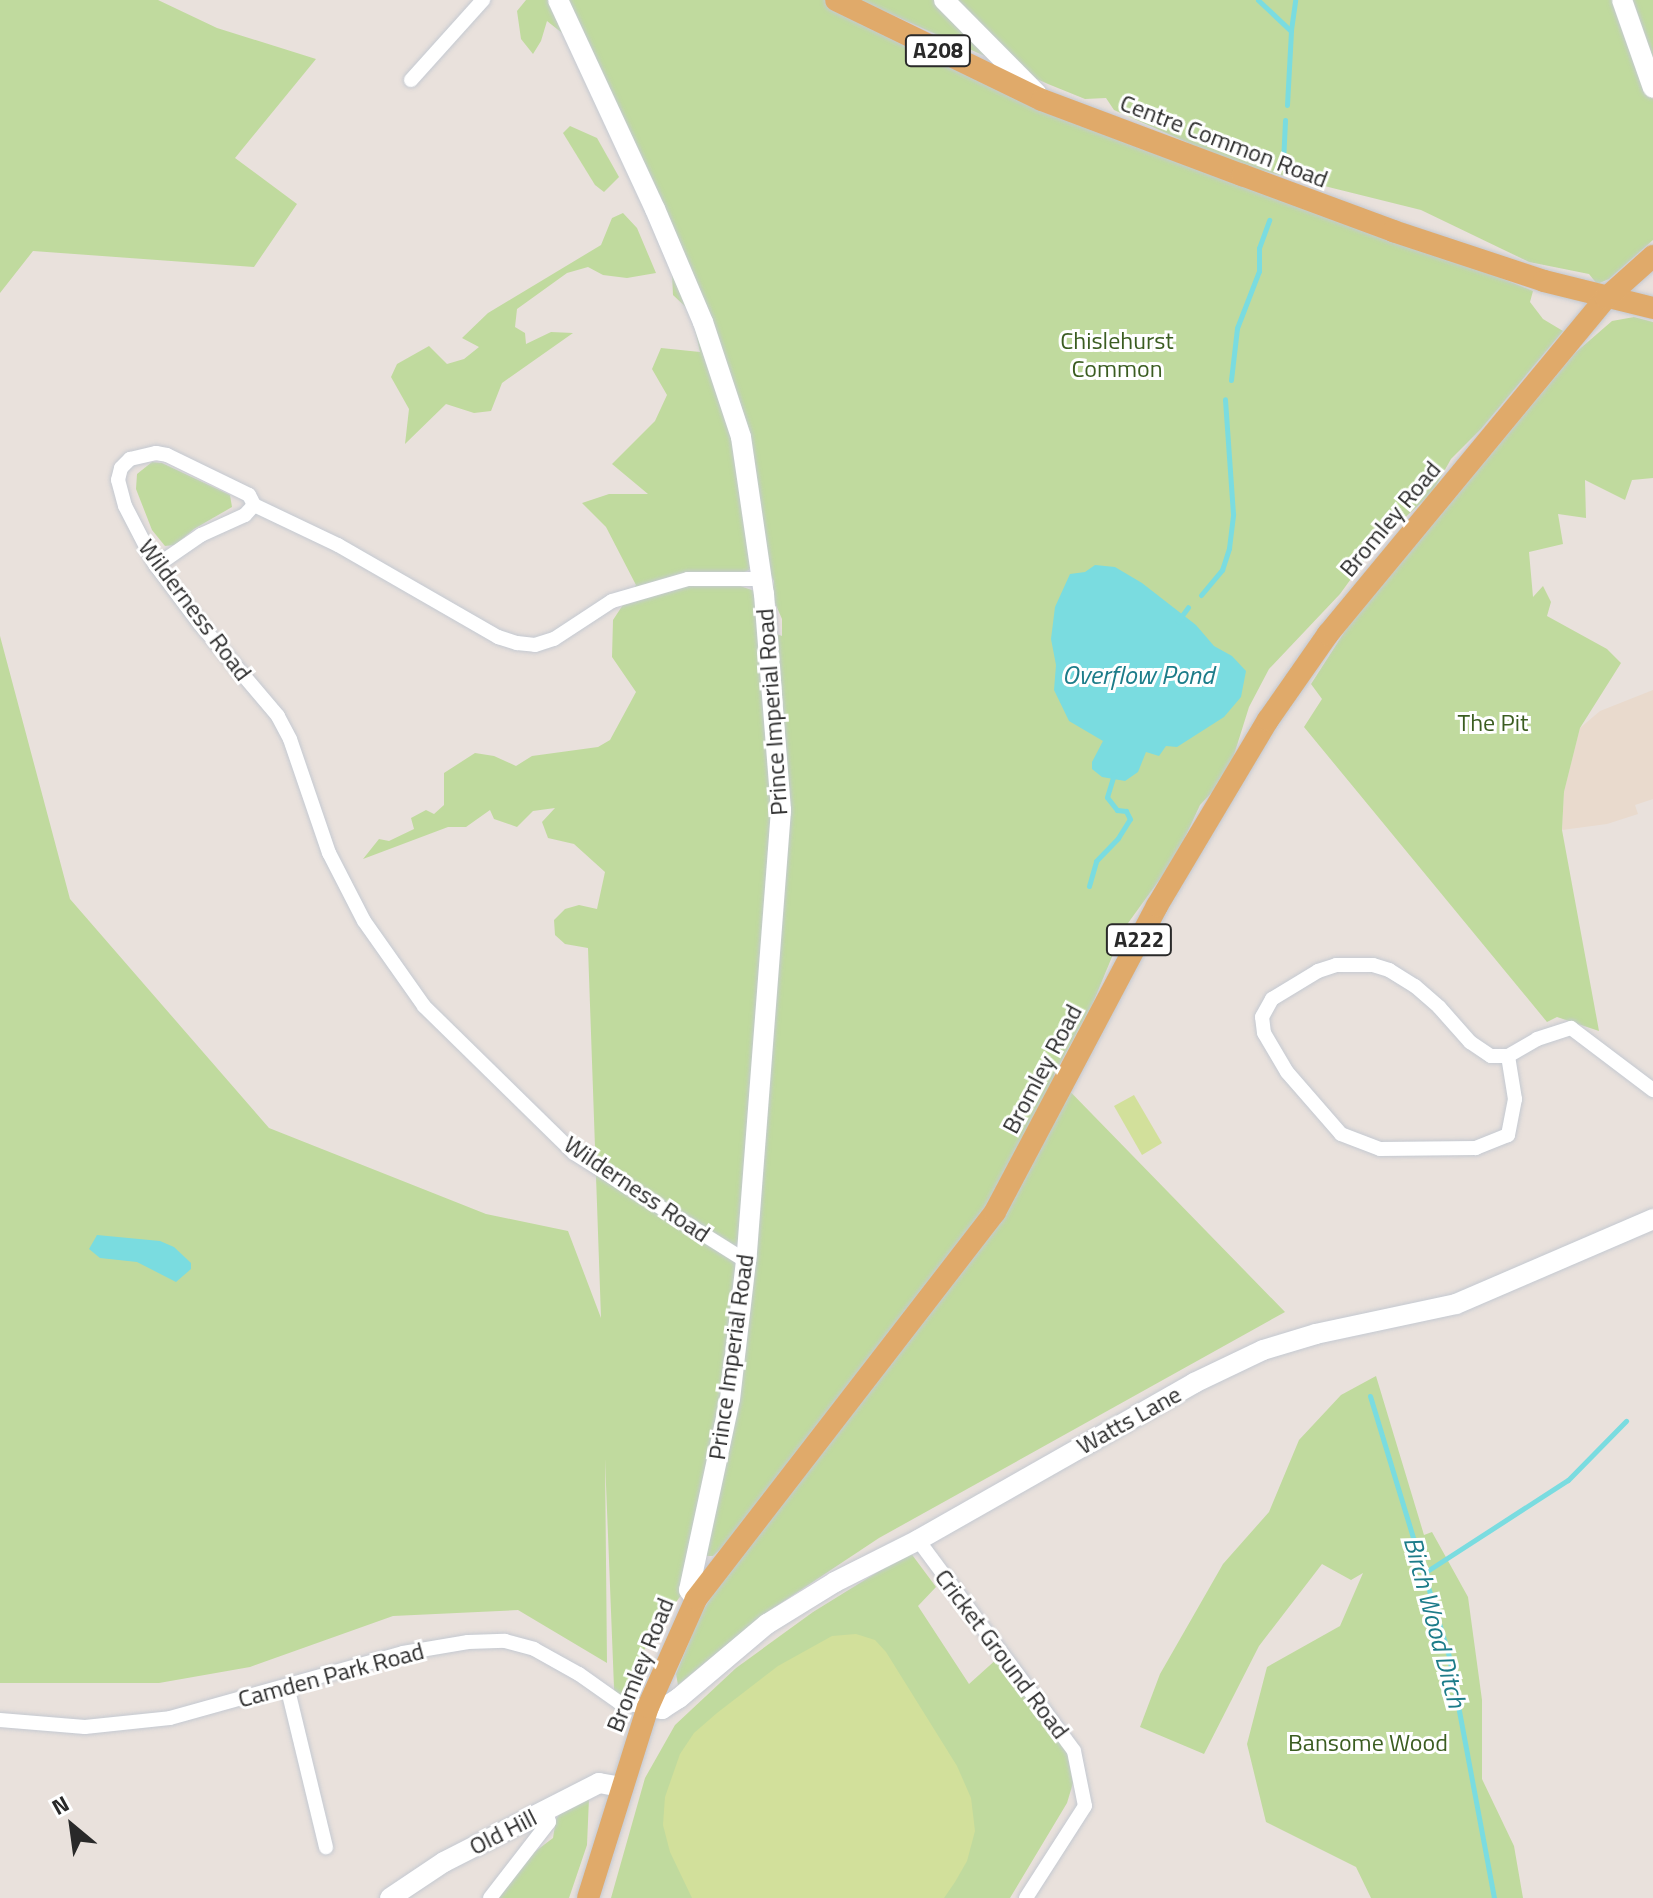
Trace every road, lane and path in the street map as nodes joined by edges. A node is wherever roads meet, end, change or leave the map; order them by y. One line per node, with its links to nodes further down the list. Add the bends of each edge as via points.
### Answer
1 (483, 0): 6 (street)
2 (558, 0): 14 (main road, Prince Imperial Road, via 703,322 741,437)
3 (836, 0): 8 (main road, Centre Common Road / A208)
4 (944, 0): 8 (main road)
5 (1622, 0): 7 (main road)
6 (411, 80)
7 (1653, 88)
8 (1042, 100): 10 (main road, Centre Common Road / A208, via 1393,231)
9 (1653, 256): 10 (main road, A222)
10 (1606, 298): 11 (main road, A208); 20 (main road, Bromley Road / A222, via 1294,682 1157,906 995,1212)
11 (1653, 308)
12 (254, 505): 13 (street); 13 (street, Wilderness Road, via 249,495 167,455 130,459 121,468 119,486 138,537); 14 (street, Wilderness Road, via 517,643 554,639 612,601 688,579)
13 (156, 566): 18 (street, Wilderness Road, via 278,716 329,853 364,921 424,1006 574,1153)
14 (761, 579): 18 (main road, Prince Imperial Road, via 781,810)
15 (1508, 1056): 15 (street, via 1515,1099 1508,1135 1476,1148 1380,1149 1341,1134 1287,1072 1264,1033 1262,1017 1272,999 1318,971 1336,965 1373,965 1415,986 1470,1042 1491,1056); 16 (street, via 1571,1028)
16 (1653, 1090)
17 (1653, 1219): 19 (main road, Watts Lane, via 1456,1304 1263,1350 1194,1383)
18 (746, 1261): 20 (main road, Prince Imperial Road, via 730,1399 689,1590)
19 (918, 1540): 22 (main road, Watts Lane, via 767,1624 662,1709); 30 (street, Cricket Ground Road, via 1074,1751 1085,1806)
20 (696, 1599): 22 (main road, Bromley Road / A222)
21 (287, 1686): 22 (street, Camden Park Road, via 403,1653 505,1641 534,1649 620,1703); 23 (street, Camden Park Road, via 170,1718 85,1727); 26 (street)
22 (648, 1707): 24 (main road, Bromley Road / A222)
23 (0, 1720)
24 (621, 1787): 25 (main road, Old Hill, via 599,1783); 29 (main road, Bromley Road / A222)
25 (546, 1810): 27 (main road, Old Hill, via 444,1862); 28 (street, via 549,1822)
26 (326, 1847)
27 (390, 1898)
28 (490, 1898)
29 (588, 1898)
30 (1026, 1898)

